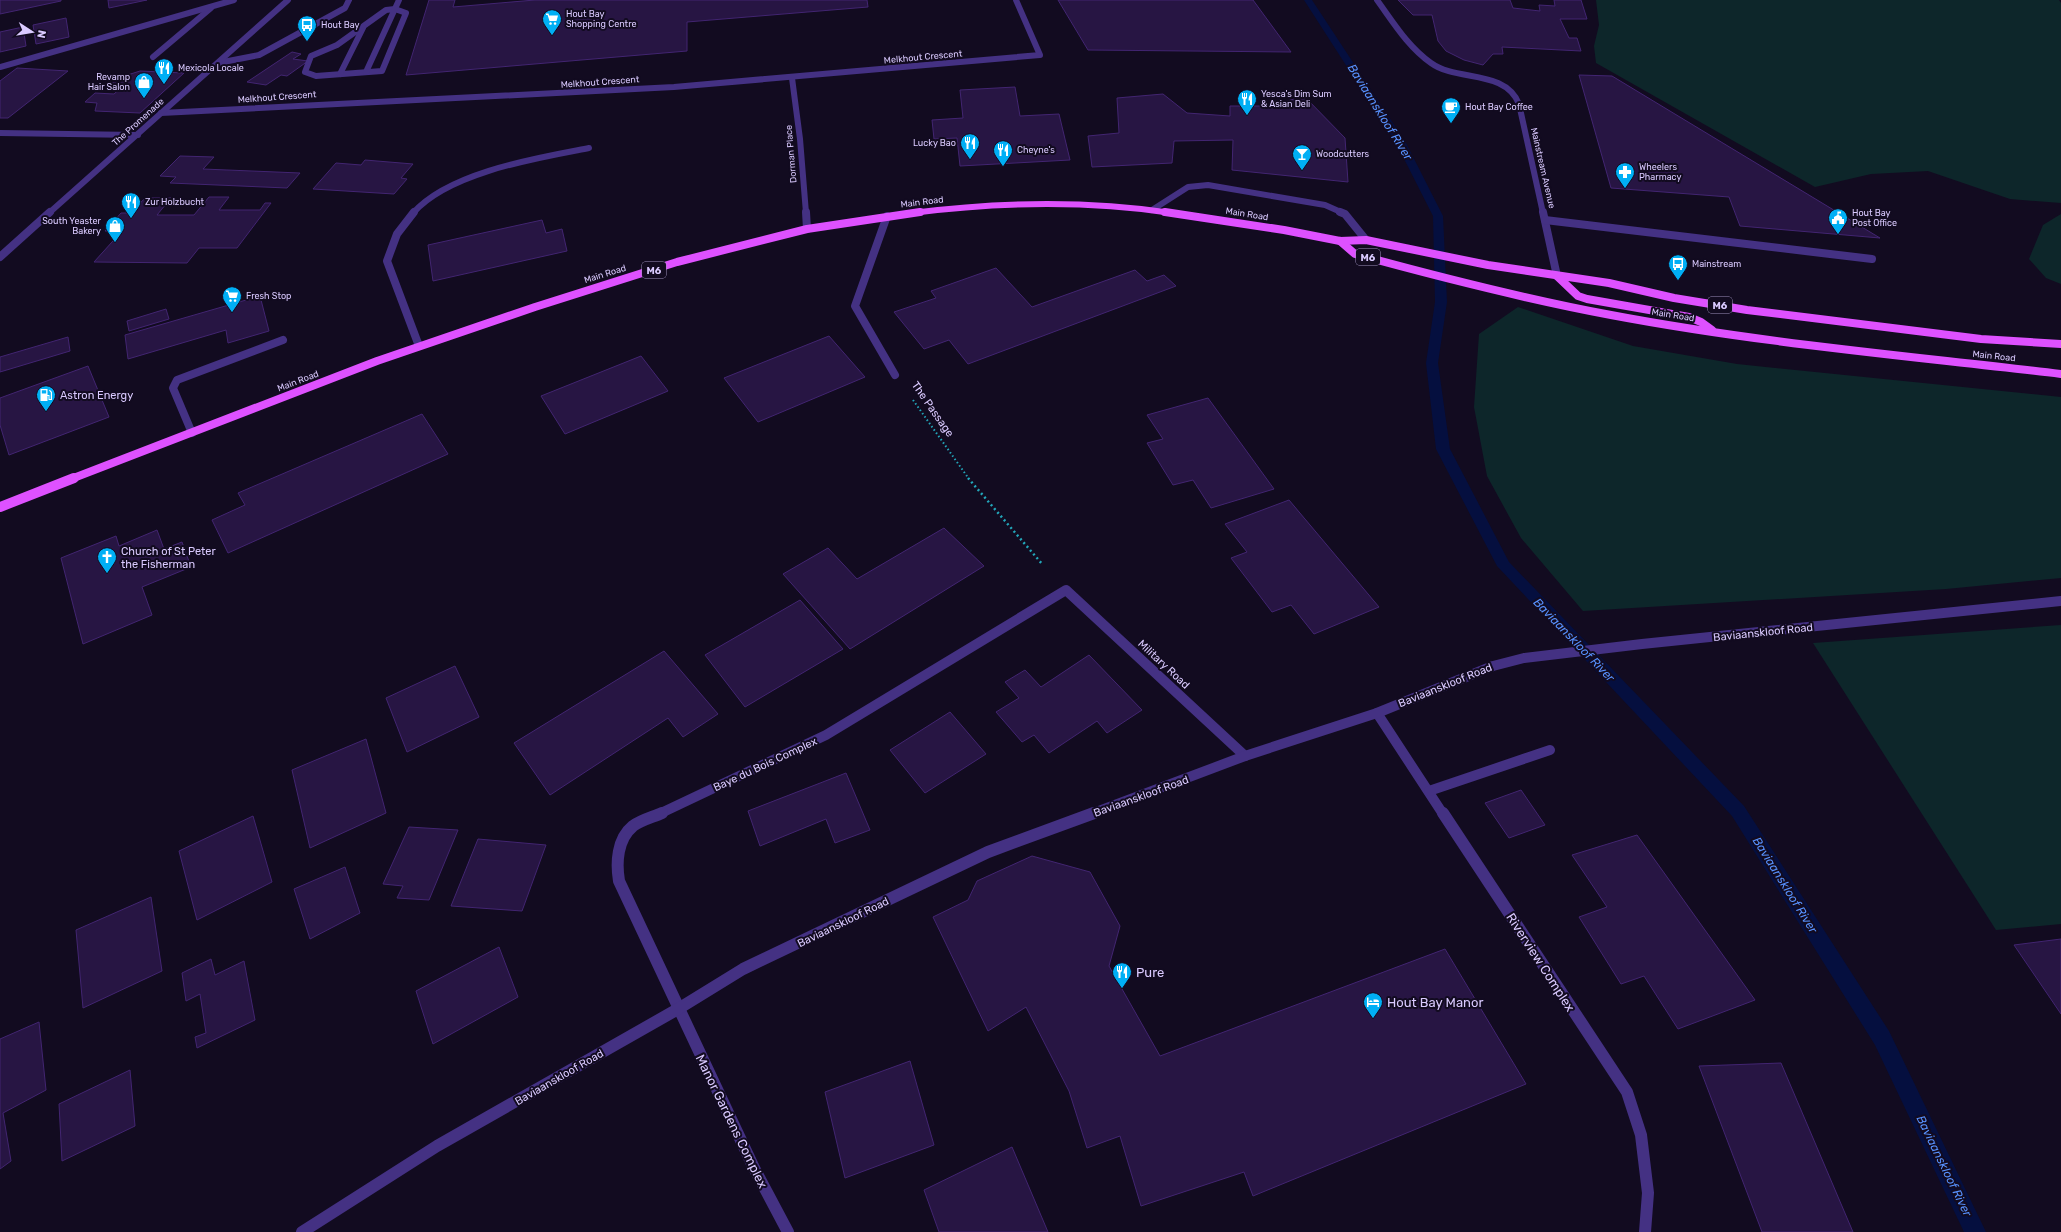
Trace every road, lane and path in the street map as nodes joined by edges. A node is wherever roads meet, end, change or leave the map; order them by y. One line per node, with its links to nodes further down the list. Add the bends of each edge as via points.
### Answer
1 (234, 0): 7 (street)
2 (288, 0): 11 (street, The Promenade)
3 (349, 0): 11 (street, via 345,8 259,55)
4 (399, 0): 8 (street)
5 (1016, 0): 15 (street, Melkhout Crescent, via 1040,55)
6 (1377, 0): 22 (street, Mainstream Avenue, via 1407,43 1434,66 1498,84 1515,94)
7 (214, 6): 10 (street); 12 (street)
8 (395, 10): 9 (street, via 386,10); 13 (street); 13 (street, via 406,13 382,71)
9 (364, 26): 14 (street); 14 (street, via 337,45 311,56 305,72 316,76)
10 (153, 57)
11 (218, 63): 16 (street, The Promenade)
12 (0, 67)
13 (366, 72): 14 (street)
14 (340, 74)
15 (792, 78): 16 (street, Melkhout Crescent, via 551,94 321,103); 23 (street, Dorman Place)
16 (162, 113): 18 (street, The Promenade)
17 (0, 133): 18 (street)
18 (138, 135): 26 (street, The Promenade)
19 (589, 148): 32 (street, via 525,161 476,175 441,192 414,210 398,231 387,261)
20 (1152, 210): 21 (main road, Main Road / M6, via 1046,203 969,206); 24 (street, via 1188,187 1208,185 1325,205 1346,214); 25 (main road, Main Road / M6, via 1284,230)
21 (887, 216): 23 (main road, Main Road / M6); 33 (street, via 854,306)
22 (1546, 220): 27 (street); 28 (street, Mainstream Avenue)
23 (807, 229): 32 (main road, Main Road / M6, via 677,262)
24 (1366, 240): 25 (main road, Main Road / M6); 28 (main road, Main Road / M6)
25 (1340, 242): 29 (main road, Main Road / M6, via 1355,254 1486,288 1610,315)
26 (0, 258)
27 (1872, 259)
28 (1557, 276): 29 (main road, via 1582,298 1689,317); 31 (main road, Main Road / M6, via 1609,283 1674,298 1747,310 1981,339)
29 (1714, 332): 34 (main road, Main Road / M6, via 1894,356)
30 (283, 340): 35 (street, via 177,380 173,388)
31 (2061, 344)
32 (419, 346): 35 (main road, Main Road / M6)
33 (895, 374): 37 (path, The Passage, via 963,473)
34 (2061, 374)
35 (192, 432): 36 (main road, Main Road / M6)
36 (0, 507)
37 (1066, 590): 41 (street, Military Road); 43 (street, Baye du Bois Complex, via 826,735 633,826 620,845 616,862 618,881)
38 (2061, 601): 39 (street, Baviaanskloof Road, via 1524,658 1493,666)
39 (1377, 713): 41 (street, Baviaanskloof Road); 42 (street, Riverview Complex)
40 (1550, 750): 42 (street)
41 (1245, 756): 43 (street, Baviaanskloof Road, via 988,852 743,969)
42 (1429, 791): 46 (street, Riverview Complex, via 1627,1092 1641,1135 1648,1193)
43 (678, 1009): 44 (street, Baviaanskloof Road, via 436,1146); 45 (street, Manor Gardens Complex, via 754,1168)
44 (302, 1232)
45 (788, 1232)
46 (1645, 1232)

